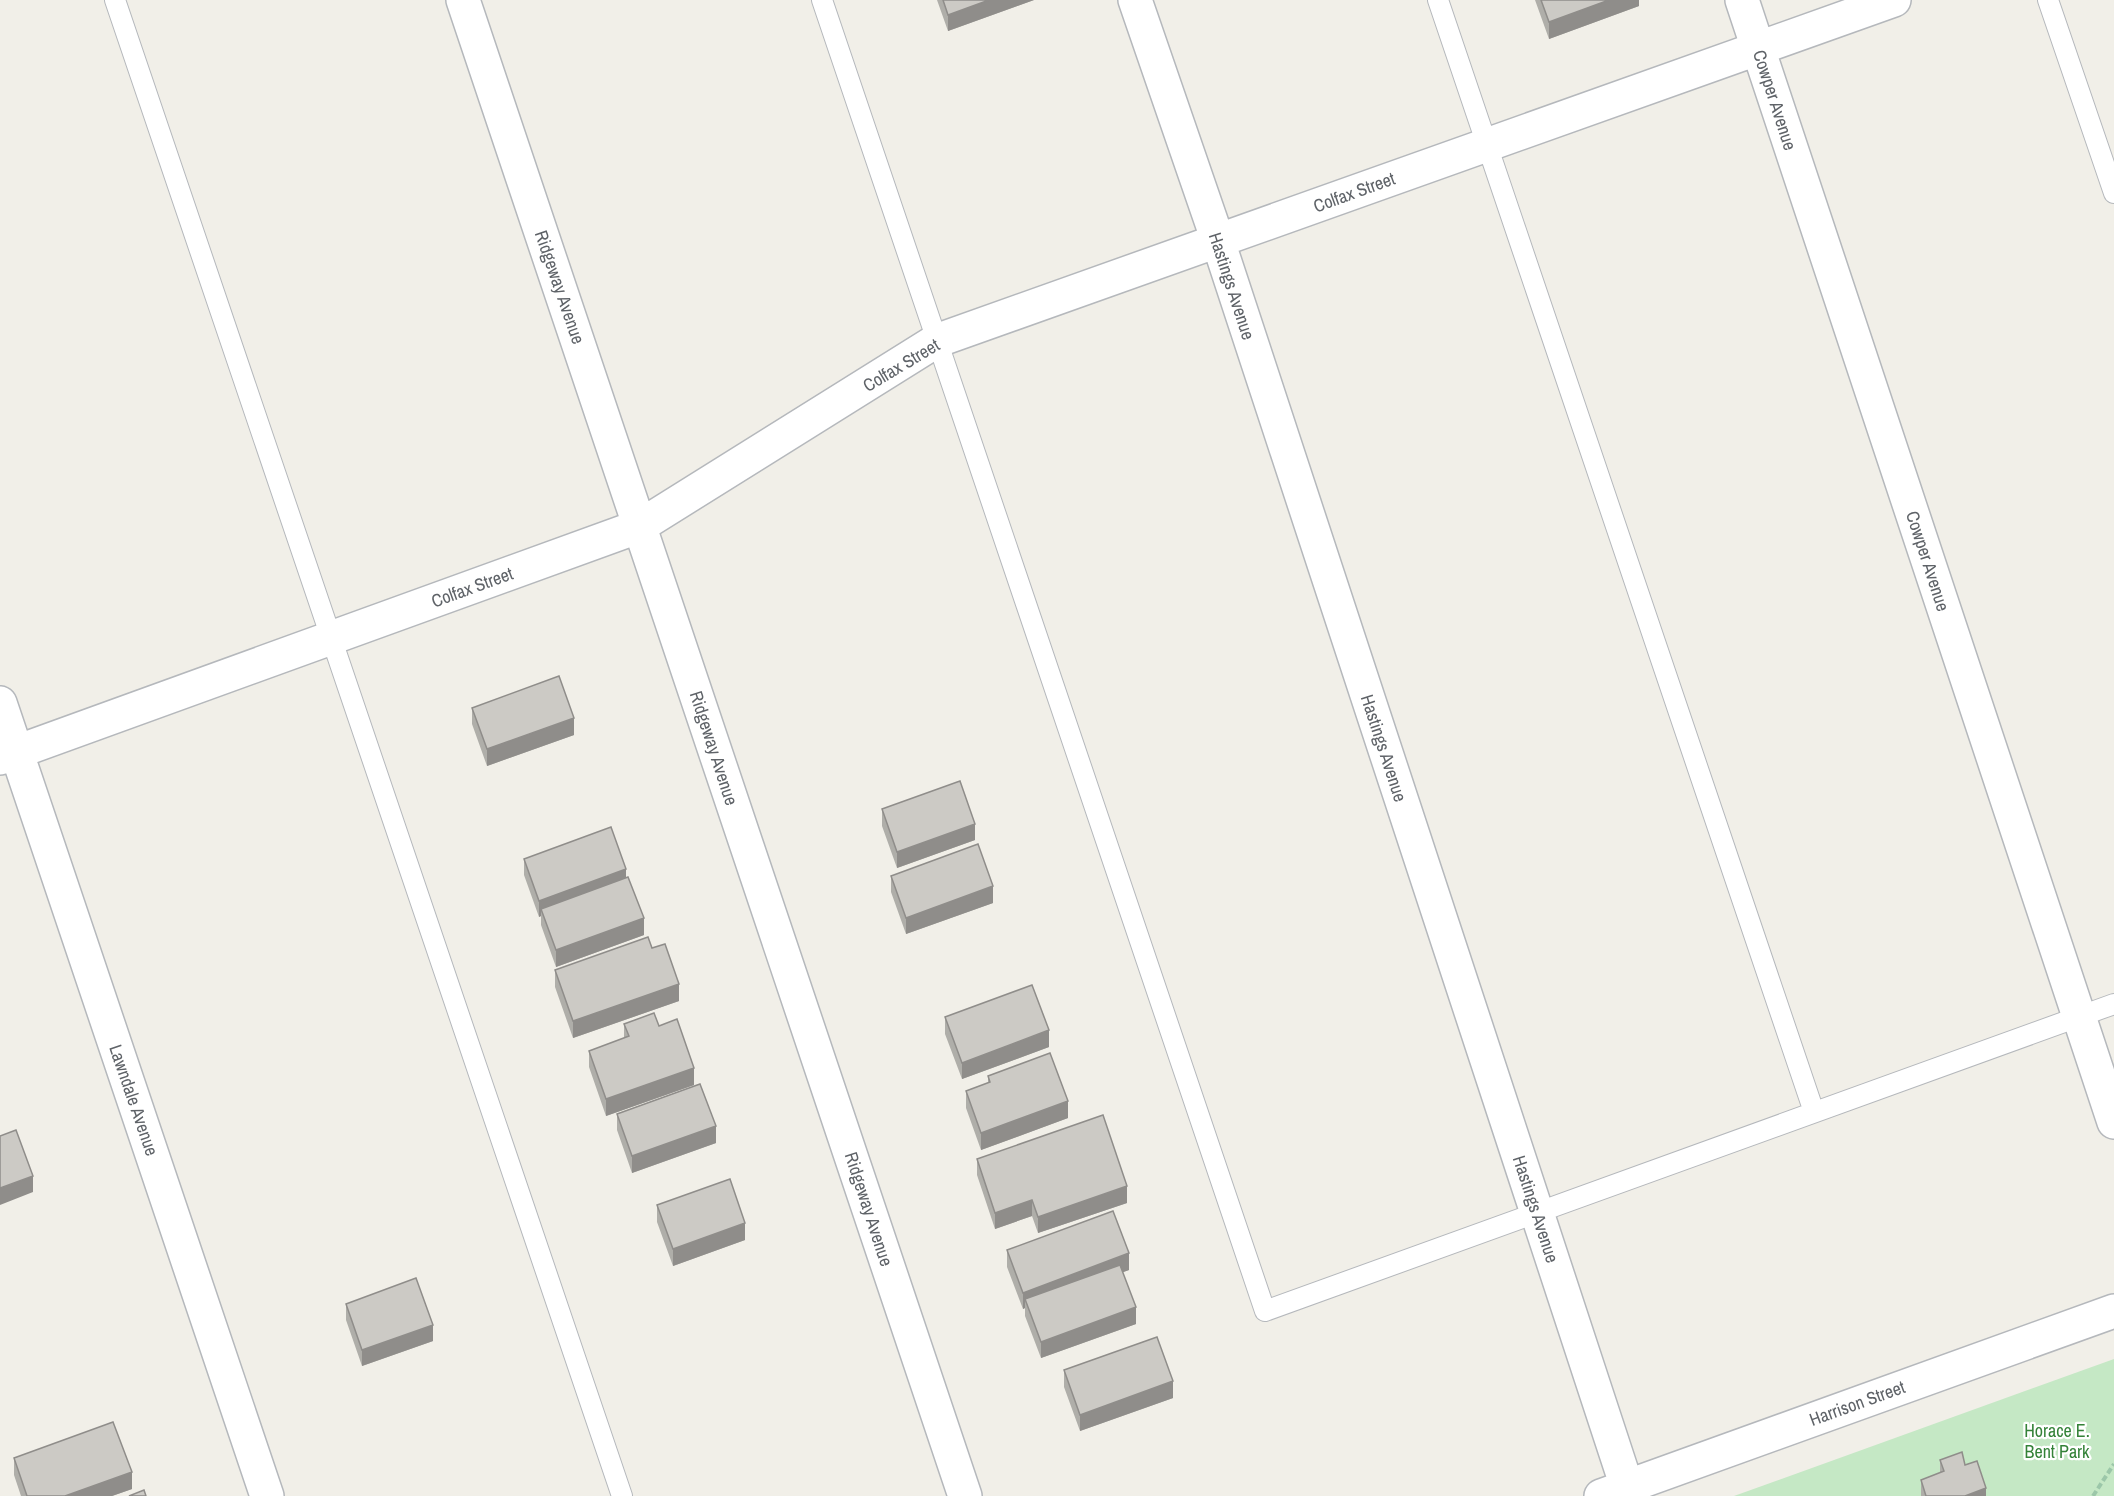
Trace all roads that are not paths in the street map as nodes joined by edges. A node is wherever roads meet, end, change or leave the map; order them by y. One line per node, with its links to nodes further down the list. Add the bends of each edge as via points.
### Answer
1 (115, 0): 15 (lane)
2 (463, 0): 14 (street, Ridgeway Avenue)
3 (822, 0): 13 (lane)
4 (1135, 0): 12 (street, Hastings Avenue)
5 (1438, 0): 10 (lane)
6 (1742, 0): 9 (street, Cowper Avenue)
7 (1894, 0): 9 (street, Colfax Street)
8 (2048, 0): 11 (lane)
9 (1758, 49): 10 (street, Colfax Street); 19 (street, Cowper Avenue)
10 (1486, 145): 12 (street, Colfax Street); 20 (lane)
11 (2114, 193)
12 (1218, 241): 13 (street, Colfax Street); 22 (street, Hastings Avenue)
13 (936, 341): 14 (street, Colfax Street); 22 (lane, via 1265,1311)
14 (640, 526): 15 (street, Colfax Street); 27 (street, Ridgeway Avenue)
15 (330, 638): 17 (street, Colfax Street); 26 (lane)
16 (0, 703): 17 (street, Lawndale Avenue)
17 (8, 755): 25 (street, Lawndale Avenue)
18 (2114, 1004): 19 (lane)
19 (2079, 1017): 20 (lane); 21 (street, Cowper Avenue)
20 (1814, 1112): 22 (lane)
21 (2114, 1122)
22 (1537, 1212): 24 (street, Hastings Avenue)
23 (2114, 1311): 24 (street, Harrison Street)
24 (1619, 1493)
25 (267, 1496)
26 (622, 1496)
27 (965, 1496)

